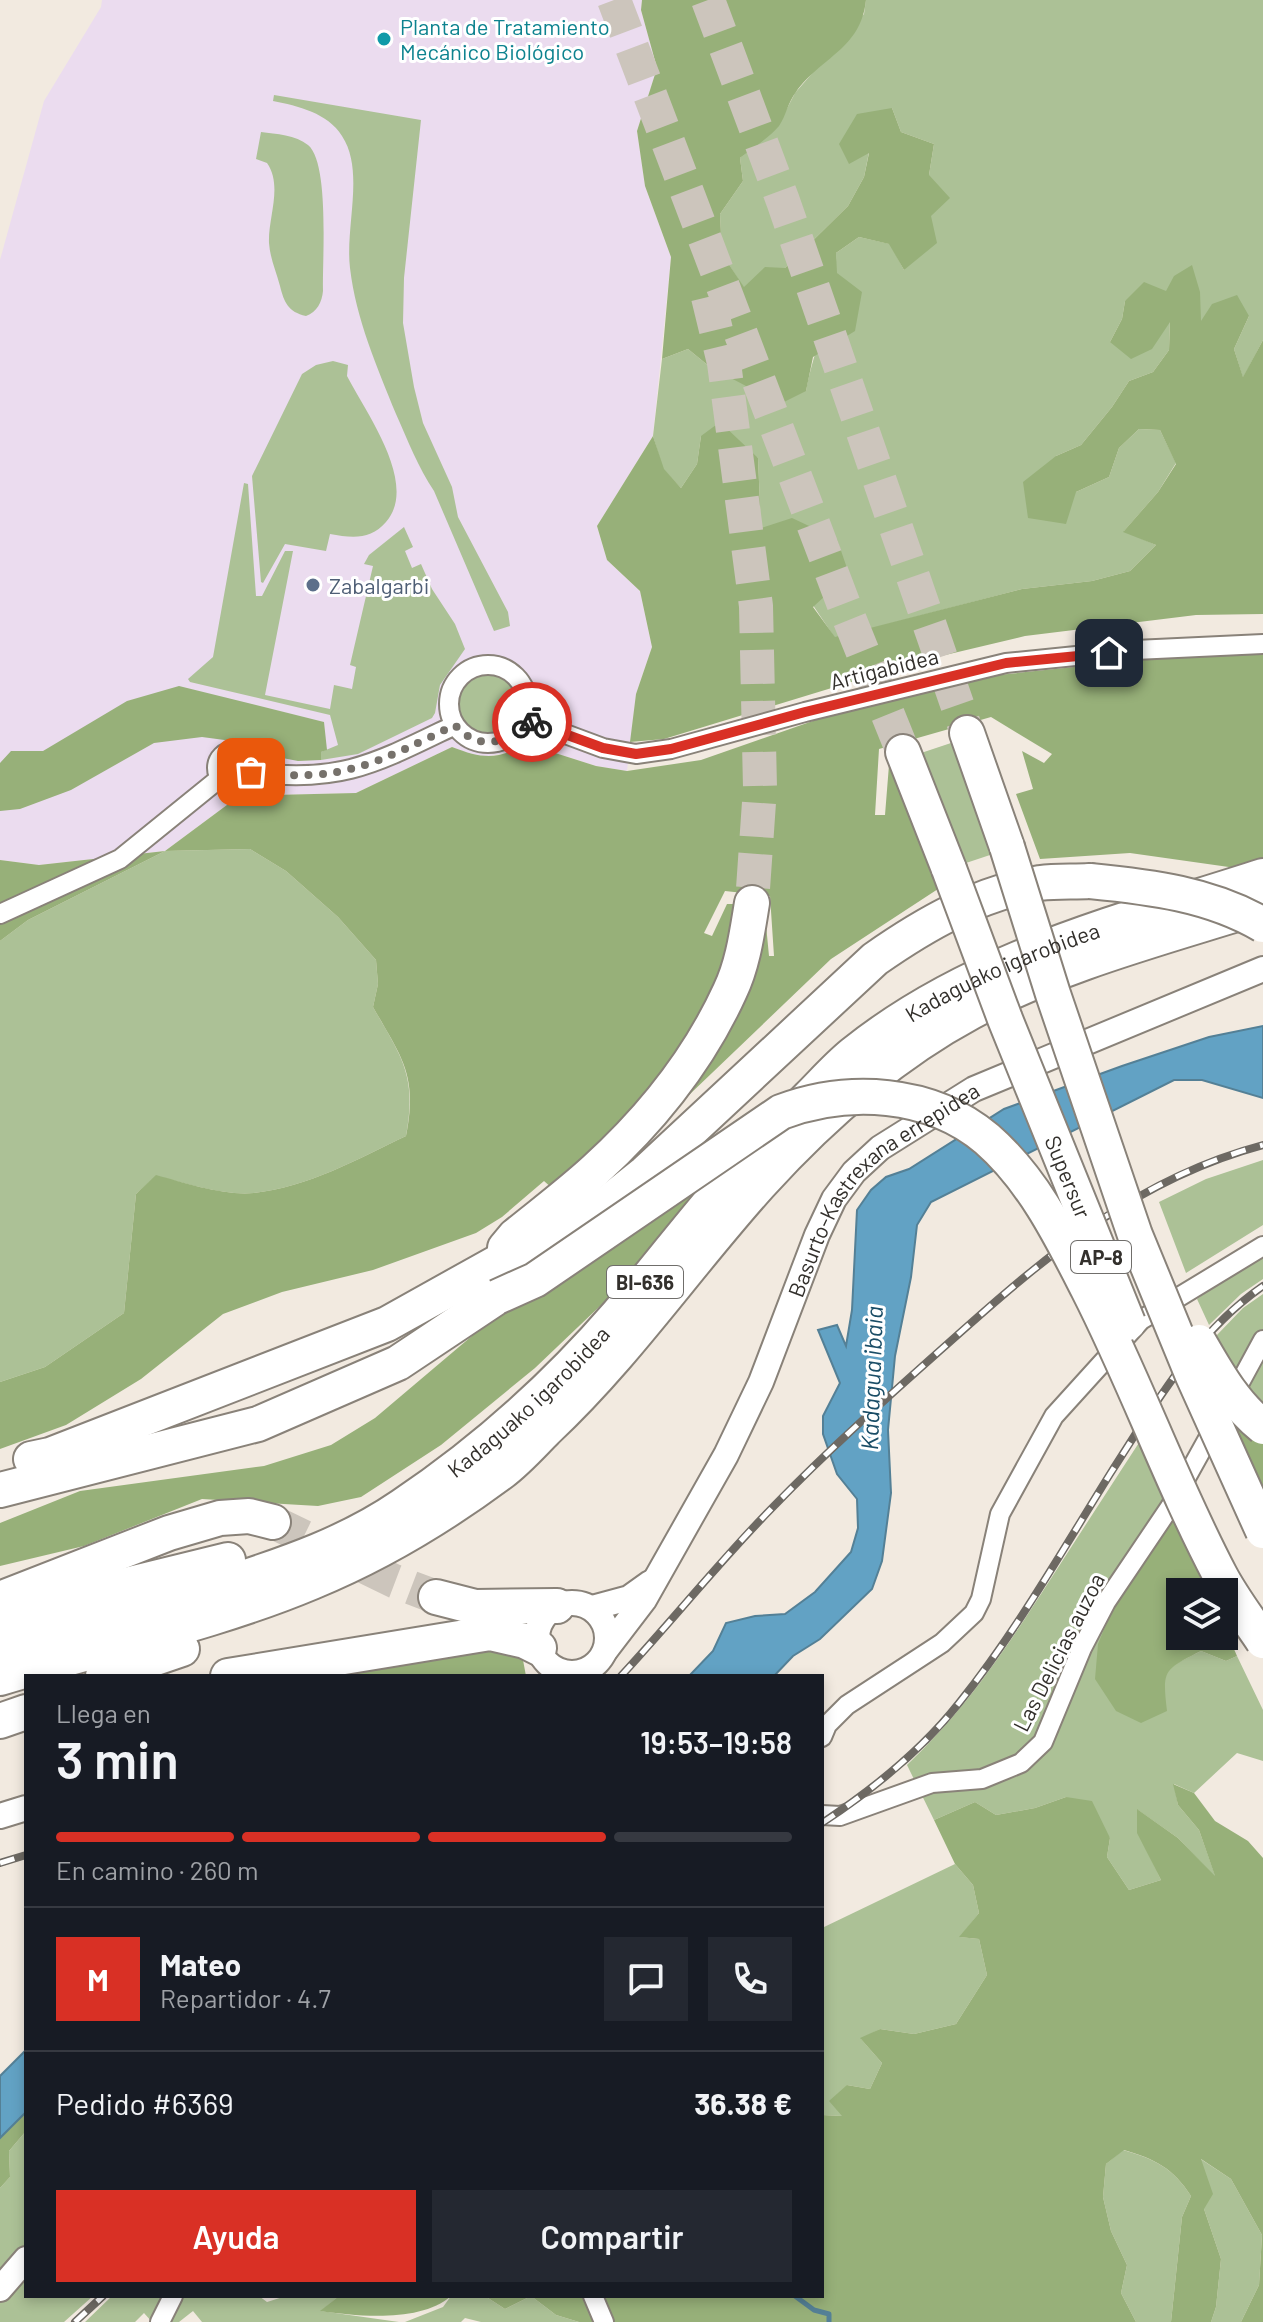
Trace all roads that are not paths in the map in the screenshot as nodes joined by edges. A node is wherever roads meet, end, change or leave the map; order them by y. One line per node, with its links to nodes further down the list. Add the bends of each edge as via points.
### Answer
1 (1263, 644): 2 (street, Artigabidea, via 1006,663 636,754 603,748)
2 (525, 719): 3 (street, via 498,742 473,740); 3 (street, via 528,706 520,681 502,667 484,664 471,668 452,686 449,712)
3 (455, 725): 6 (street, via 354,770 287,777)
4 (967, 733): 15 (highway, Supersur / AP-8, bridge)
5 (903, 752): 32 (highway, Supersur / AP-8, bridge, via 1076,1198)
6 (251, 772): 7 (street, via 235,786); 7 (street, via 247,756 232,751 219,760)
7 (220, 778): 12 (street, via 120,859)
8 (1091, 872): 11 (highway, via 1132,864 1198,877); 13 (highway, bridge, via 1178,891); 17 (highway, via 989,897 914,932 815,1002 645,1173 534,1262)
9 (1263, 876): 22 (highway, Kadaguako igarobidea / BI-636, via 1130,916 1025,956 949,992 855,1053 767,1138 579,1355 490,1441)
10 (752, 903): 17 (highway, via 731,990 701,1045 629,1136 515,1236)
11 (1263, 906): 21 (highway, Kadaguako igarobidea / BI-636, via 1029,984 906,1053 807,1134 598,1379)
12 (0, 914)
13 (1263, 925)
14 (1263, 969): 26 (street, Basurto-Kastrexana errepidea, via 974,1089 880,1148 854,1172 817,1235 761,1382 726,1455)
15 (1099, 1128): 19 (highway, bridge, via 1135,1188 1190,1326 1221,1380); 25 (highway, Supersur / AP-8, bridge, via 1135,1235)
16 (1263, 1246): 44 (street, via 1141,1320 1054,1416 1000,1514 974,1613 942,1643 847,1705)
17 (492, 1284): 20 (highway, via 50,1455); 23 (highway, via 398,1363 258,1424); 32 (highway, bridge, via 535,1280 781,1112 818,1100 863,1096 897,1098 947,1115 1003,1154 1041,1203 1102,1317 1221,1577)
18 (1263, 1340): 46 (street, Las Delicias auzoa, via 1170,1507 1106,1602 1043,1742 1021,1763 982,1779 932,1783 840,1816)
19 (1263, 1427)
20 (0, 1468)
21 (506, 1469): 36 (highway, via 479,1504 384,1566 221,1636); 39 (highway, Kadaguako igarobidea / BI-636, via 426,1525 311,1583)
22 (447, 1474): 31 (highway, via 279,1546); 33 (highway, Kadaguako igarobidea / BI-636, via 355,1535 301,1559 158,1605)
23 (0, 1490)
24 (273, 1522): 28 (highway, via 249,1516 220,1518)
25 (1263, 1531)
26 (660, 1572): 30 (street, Basurto-Kastrexana errepidea, via 629,1598); 34 (street, Basurto-Kastrexana errepidea)
27 (436, 1597): 29 (highway, via 475,1607)
28 (0, 1599)
29 (557, 1606): 30 (street, via 581,1603); 35 (street, via 542,1619 537,1638)
30 (592, 1608): 34 (street, via 606,1627)
31 (0, 1616)
32 (1263, 1641)
33 (0, 1647)
34 (605, 1651): 38 (street)
35 (540, 1660): 37 (highway, via 514,1637 490,1633); 38 (street)
36 (109, 1674)
37 (240, 1674)
38 (577, 1674)
39 (0, 1678)
40 (24, 1700): 41 (highway)
41 (0, 1707)
42 (24, 1713): 43 (highway)
43 (0, 1721)
44 (824, 1732)
45 (24, 1809): 47 (street)
46 (824, 1815)
47 (0, 1816)
48 (24, 2261): 49 (street)
49 (0, 2289)
50 (172, 2298): 52 (street)
51 (594, 2298): 53 (street)
52 (160, 2322)
53 (604, 2322)

